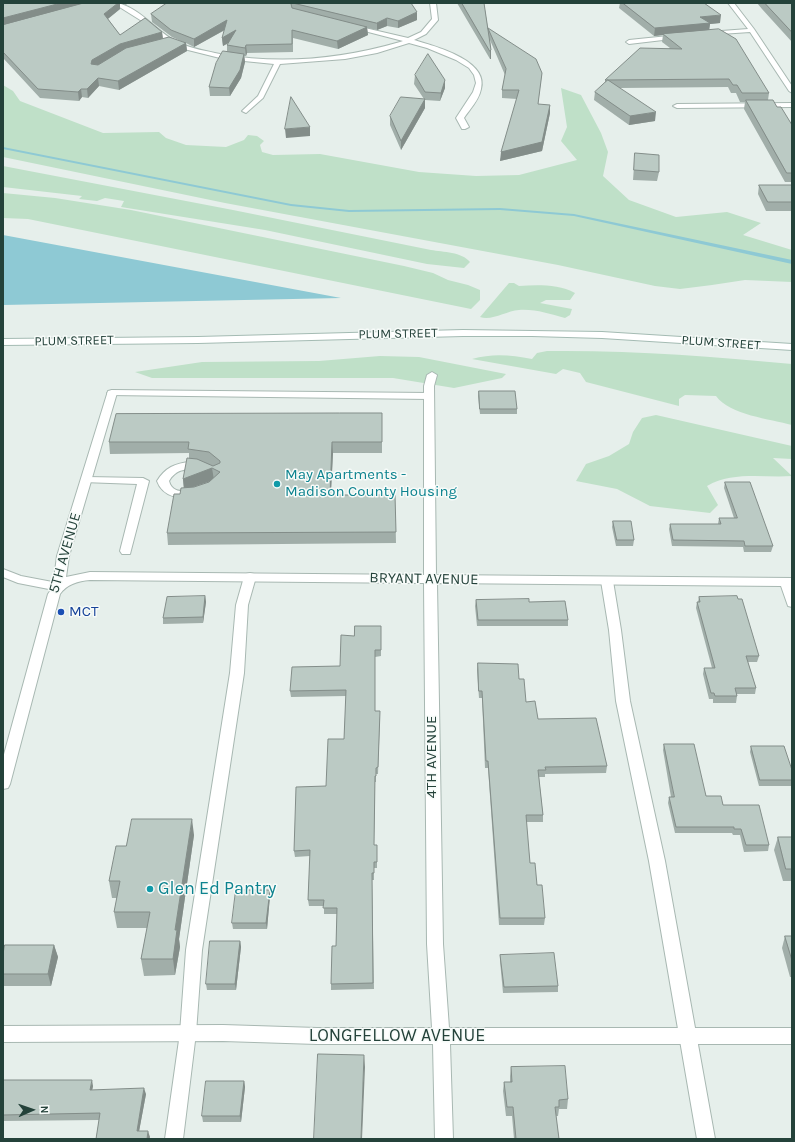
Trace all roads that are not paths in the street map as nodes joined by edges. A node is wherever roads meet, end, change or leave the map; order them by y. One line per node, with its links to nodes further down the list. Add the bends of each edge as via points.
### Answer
1 (116, 3): 10 (street, via 134,13 167,42 211,54)
2 (432, 3): 8 (street, via 436,14 435,20 423,33)
3 (731, 3): 5 (street)
4 (347, 26): 8 (street)
5 (752, 30): 6 (street); 11 (street)
6 (704, 34)
7 (688, 36): 9 (street)
8 (408, 41): 10 (street, via 382,50 342,58); 15 (street, via 450,55 474,70 479,85 460,118)
9 (629, 42)
10 (278, 62): 14 (street, via 262,97)
11 (792, 91)
12 (677, 106): 13 (street)
13 (792, 106)
14 (246, 111)
15 (465, 127)
16 (3, 342): 17 (street, PLUM STREET, via 524,333 602,335)
17 (792, 347)
18 (432, 375): 19 (street, 4TH AVENUE)
19 (429, 396): 21 (street, 5TH AVENUE, via 112,393); 28 (street, 4TH AVENUE)
20 (210, 469): 22 (street, via 195,464 182,466 170,471)
21 (87, 480): 23 (street); 31 (street, 5TH AVENUE, via 63,556)
22 (163, 480): 23 (street); 24 (street, via 164,486 175,493 192,495)
23 (143, 481): 25 (street)
24 (205, 491)
25 (126, 551)
26 (3, 573): 31 (street, via 18,579)
27 (250, 577): 28 (street, BRYANT AVENUE); 31 (street, BRYANT AVENUE, via 90,576 78,577); 34 (street, via 242,605 237,673 194,950)
28 (432, 580): 29 (street, BRYANT AVENUE); 36 (street, 4TH AVENUE, via 432,792)
29 (607, 581): 30 (street, BRYANT AVENUE); 37 (street, via 623,700 657,861)
30 (789, 582): 32 (street)
31 (59, 587): 33 (street, 5TH AVENUE, via 54,594)
32 (792, 603)
33 (3, 784)
34 (188, 1033): 35 (street, LONGFELLOW AVENUE); 36 (street, LONGFELLOW AVENUE); 39 (street)
35 (3, 1034)
36 (441, 1036): 37 (street, LONGFELLOW AVENUE); 40 (street, 4TH AVENUE)
37 (688, 1036): 38 (street, LONGFELLOW AVENUE); 41 (street)
38 (792, 1036)
39 (174, 1139)
40 (444, 1139)
41 (706, 1139)

